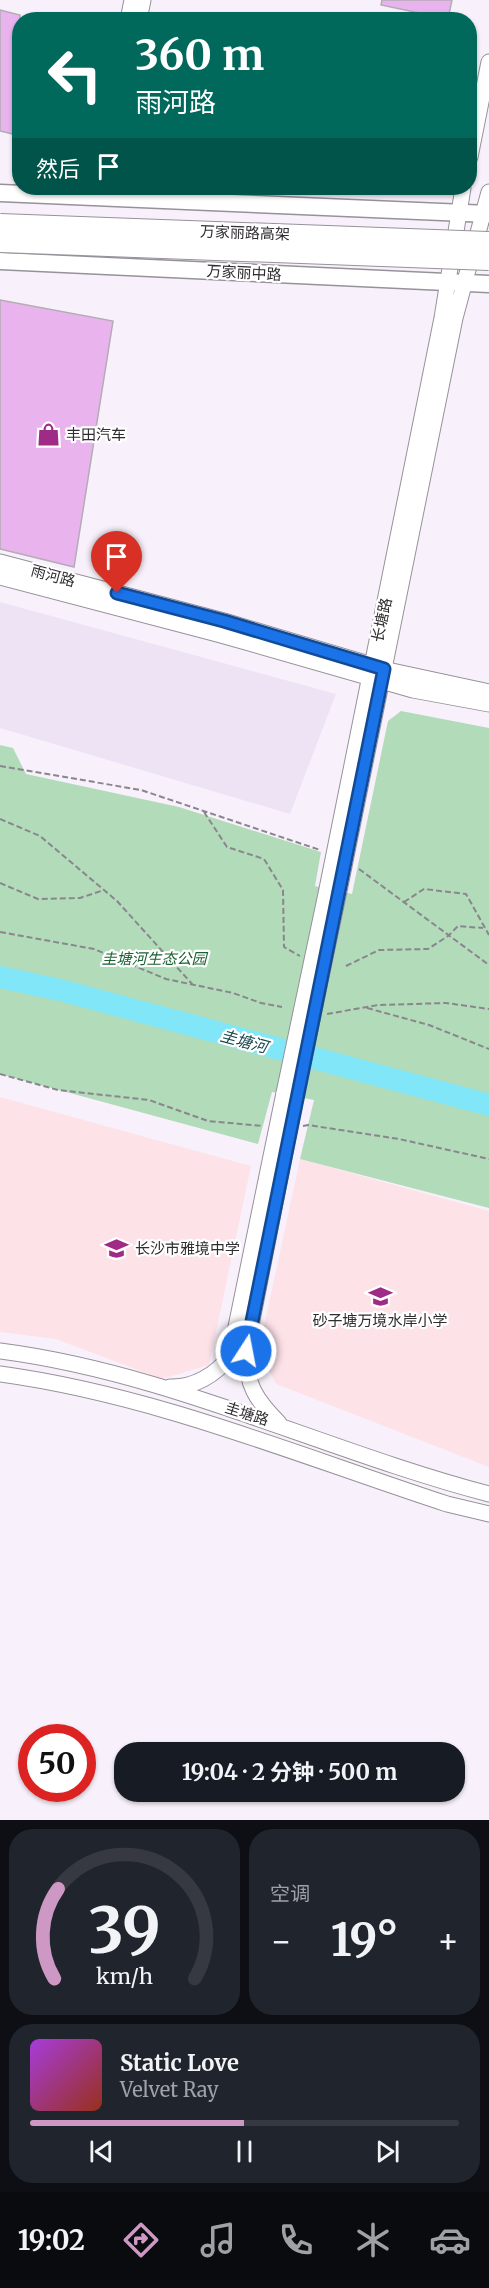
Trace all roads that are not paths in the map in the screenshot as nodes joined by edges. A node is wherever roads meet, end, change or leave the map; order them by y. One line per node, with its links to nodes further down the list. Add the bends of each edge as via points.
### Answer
1 (489, 62): 2 (main road)
2 (477, 122)
3 (489, 192): 9 (main road, 长塘路)
4 (114, 195): 7 (main road)
5 (131, 195): 7 (main road)
6 (462, 195): 8 (main road, 长塘路)
7 (134, 197): 8 (main road)
8 (459, 213): 9 (main road); 15 (main road, 长塘路)
9 (486, 214): 16 (main road, 长塘路)
10 (0, 224): 12 (highway, 万家丽路高架, bridge)
11 (0, 242): 13 (highway, 万家丽路高架, bridge)
12 (489, 242)
13 (489, 260)
14 (0, 261): 15 (main road, 万家丽中路)
15 (448, 282): 16 (main road, 万家丽中路); 20 (main road, 长塘路)
16 (465, 283): 17 (main road, 万家丽中路); 20 (main road, 长塘路)
17 (489, 284)
18 (0, 562): 20 (main road, 雨河路, via 224,621)
19 (0, 577): 20 (main road, 雨河路)
20 (377, 673): 21 (main road, 雨河路); 22 (main road, 雨河路, via 413,690); 23 (main road, 长塘路, bridge)
21 (489, 692)
22 (489, 704)
23 (284, 1129): 26 (main road, 长塘路, via 230,1356 220,1369 199,1381 176,1387); 27 (main road, 长塘路, via 246,1351 246,1369 253,1391 261,1406)
24 (0, 1351): 26 (main road, 圭塘路)
25 (0, 1374): 29 (main road, 圭塘路, via 89,1389 153,1406 447,1504)
26 (156, 1386): 27 (main road, 圭塘路)
27 (282, 1425): 28 (main road, 圭塘路, via 375,1460)
28 (489, 1494)
29 (489, 1514)

